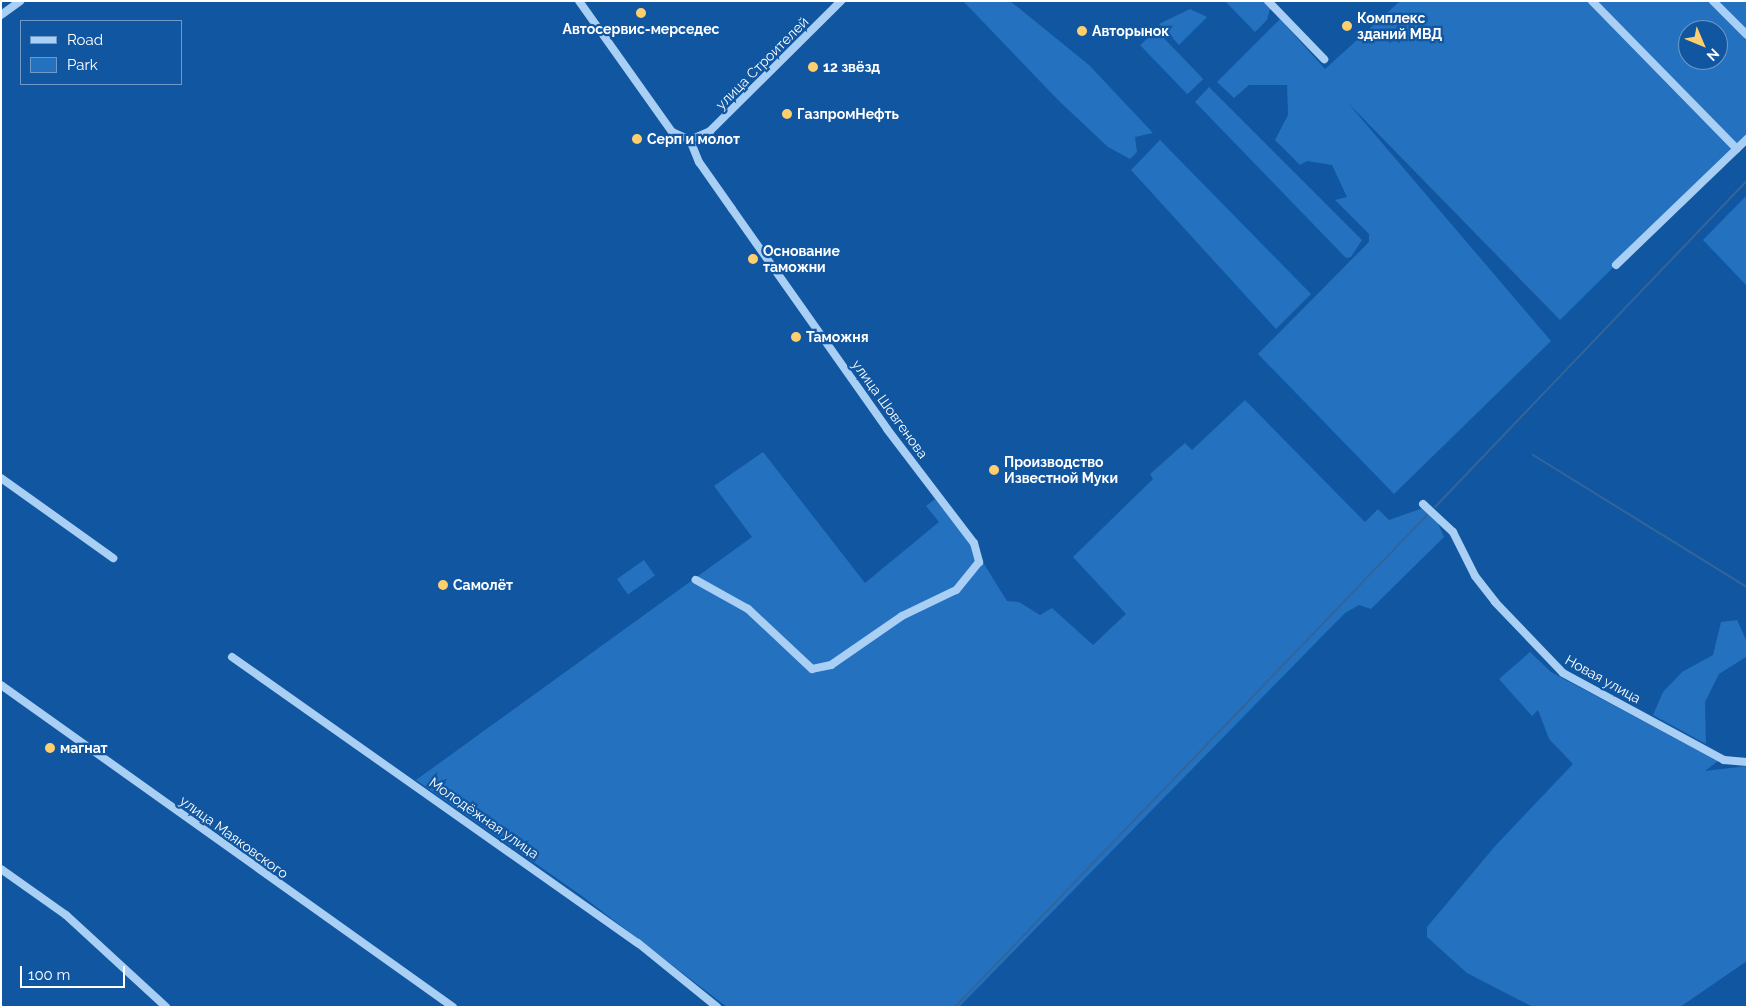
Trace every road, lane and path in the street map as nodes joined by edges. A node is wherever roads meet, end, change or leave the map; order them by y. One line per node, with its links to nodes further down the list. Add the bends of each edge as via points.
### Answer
1 (20, 1): 7 (street)
2 (579, 1): 10 (street, via 672,132)
3 (841, 1): 10 (street, улица Строителей, via 710,132)
4 (1268, 1): 9 (street)
5 (1592, 1): 12 (street)
6 (1714, 1): 8 (street)
7 (1, 15)
8 (1747, 35)
9 (1324, 59)
10 (694, 139): 17 (street, улица Шовгенова, via 699,162 887,429 974,542 979,562 956,590 902,616 831,665 812,669 748,609)
11 (1747, 139): 12 (street)
12 (1737, 149): 13 (street)
13 (1616, 265)
14 (1, 478): 16 (street)
15 (1423, 504): 20 (street, Новая улица, via 1453,532 1475,576 1495,602 1563,673 1724,760)
16 (113, 558)
17 (696, 580)
18 (232, 657): 24 (street, Молодёжная улица, via 638,943)
19 (1, 685): 23 (street, улица Маяковского)
20 (1747, 762)
21 (1, 869): 22 (street, via 66,915)
22 (166, 1007)
23 (453, 1007)
24 (718, 1007)

